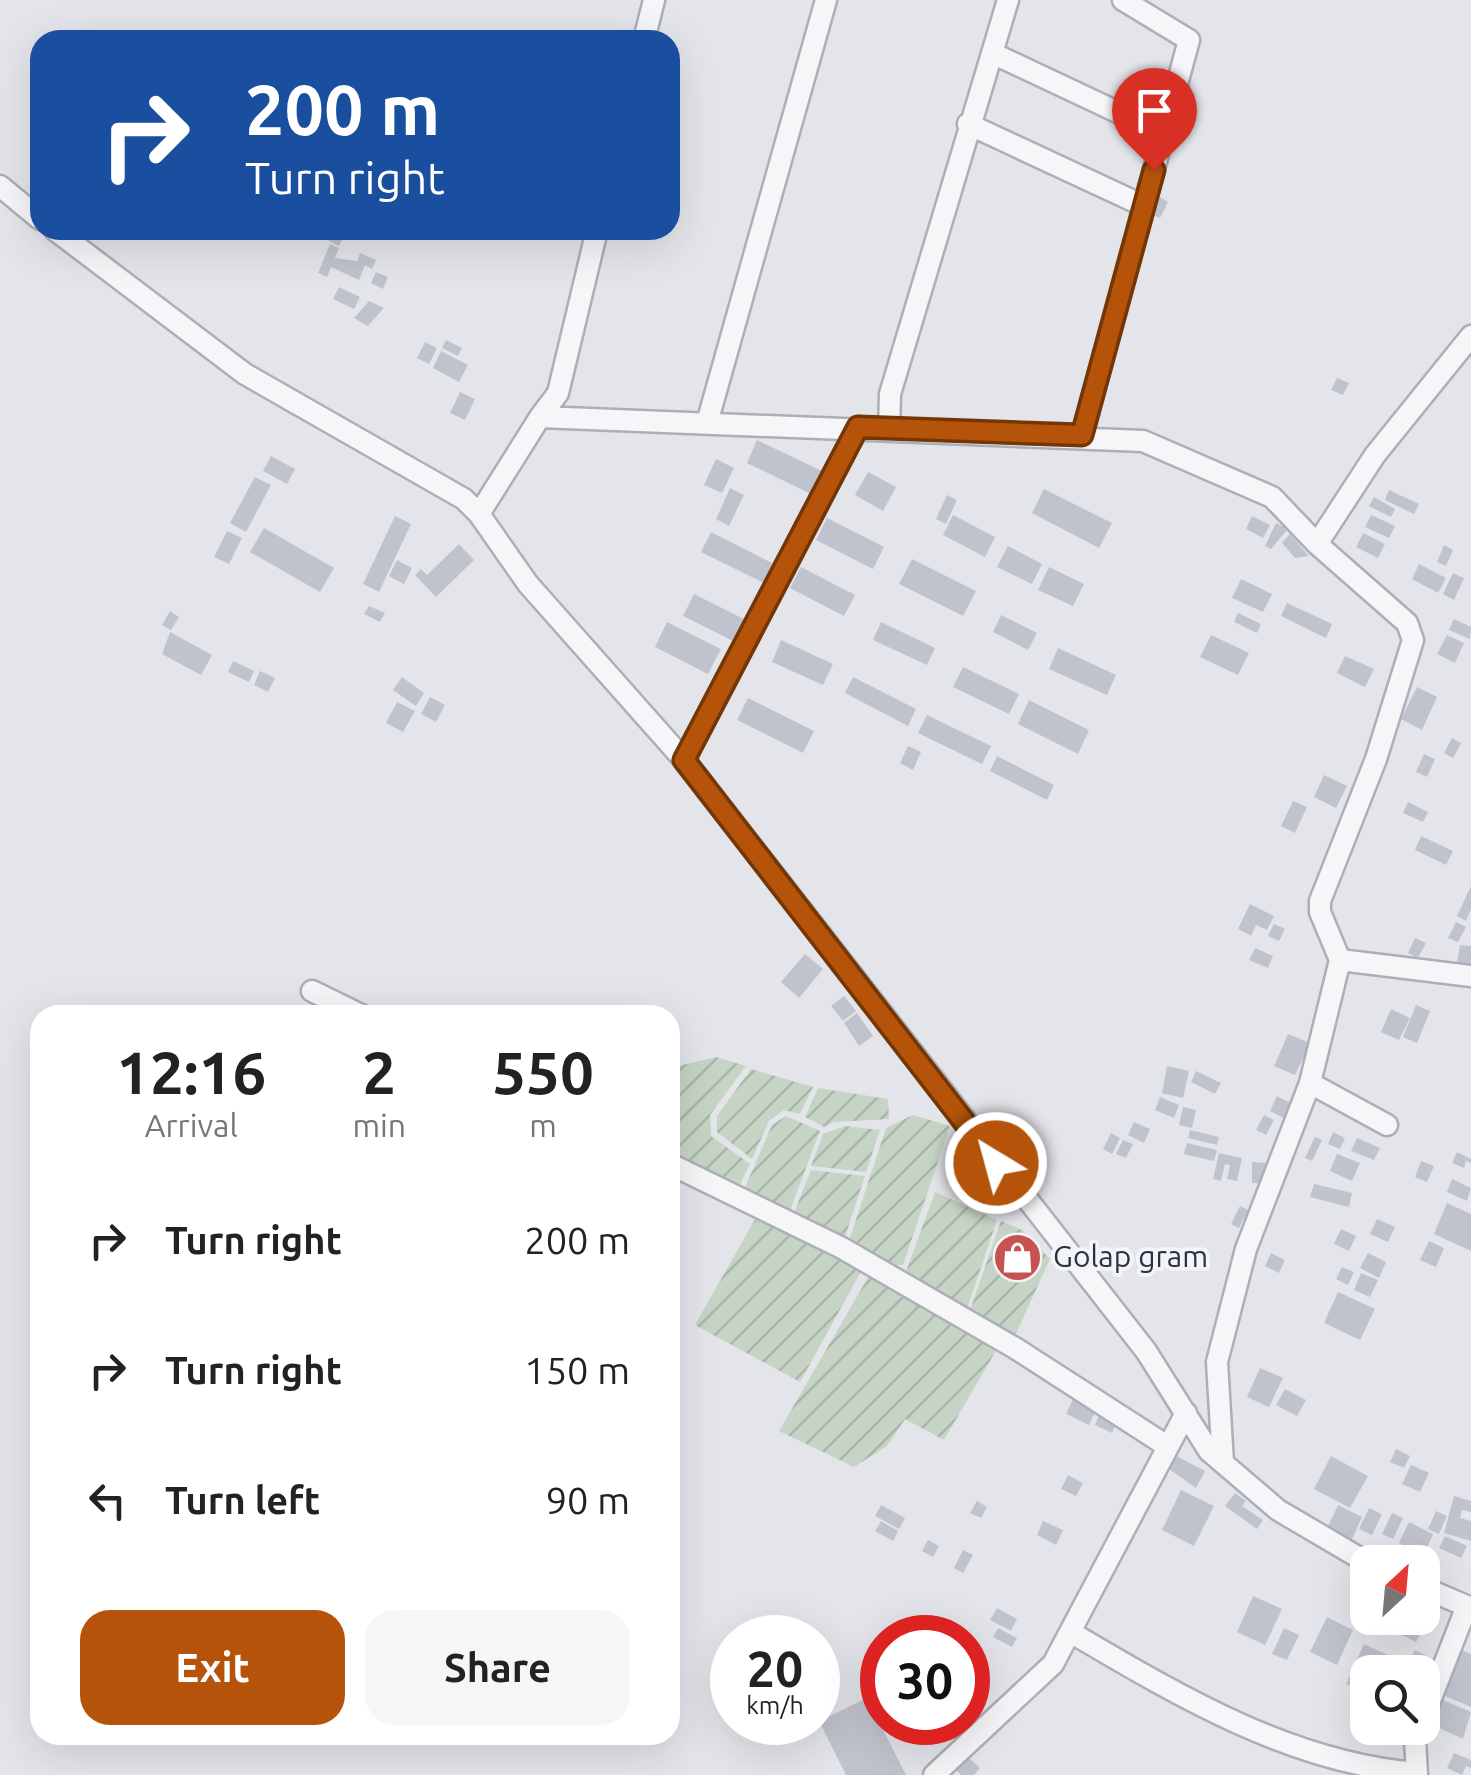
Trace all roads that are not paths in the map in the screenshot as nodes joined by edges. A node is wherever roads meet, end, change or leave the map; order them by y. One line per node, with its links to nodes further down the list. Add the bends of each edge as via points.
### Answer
1 (654, 0): 5 (street)
2 (826, 0): 16 (street)
3 (1008, 0): 6 (street)
4 (1123, 0): 8 (street, via 1189,40)
5 (646, 30)
6 (992, 53): 7 (street); 8 (street)
7 (968, 124): 10 (street); 18 (street, via 890,394)
8 (1164, 134): 10 (street)
9 (0, 186): 11 (street)
10 (1144, 206): 19 (street)
11 (30, 210)
12 (68, 240): 20 (street, via 246,374)
13 (596, 240): 15 (street, via 558,393)
14 (1471, 336): 21 (street, via 1374,455)
15 (540, 417): 16 (street); 20 (street)
16 (708, 422): 17 (street)
17 (858, 427): 18 (street); 22 (street)
18 (889, 429): 19 (street)
19 (1082, 435): 21 (street, via 1144,441 1272,497)
20 (480, 514): 22 (street, via 528,584)
21 (1317, 544): 23 (street, via 1407,623 1413,640 1376,759 1320,901)
22 (684, 760): 30 (street, via 1146,1351)
23 (1340, 960): 24 (street); 27 (street)
24 (1471, 976)
25 (312, 991): 26 (street)
26 (340, 1005)
27 (1310, 1083): 28 (street); 32 (street, via 1246,1249 1217,1362)
28 (1388, 1125)
29 (680, 1169): 31 (street, via 842,1248)
30 (1186, 1414): 31 (street); 32 (street)
31 (1167, 1446): 36 (street)
32 (1223, 1463): 33 (street, via 1278,1510)
33 (1350, 1552)
34 (1440, 1594): 35 (street)
35 (1469, 1607): 37 (street)
36 (1072, 1633): 39 (street, via 1266,1736 1362,1767); 40 (street, via 1052,1664)
37 (1440, 1678)
38 (1415, 1745): 39 (street)
39 (1417, 1774)
40 (934, 1775)

